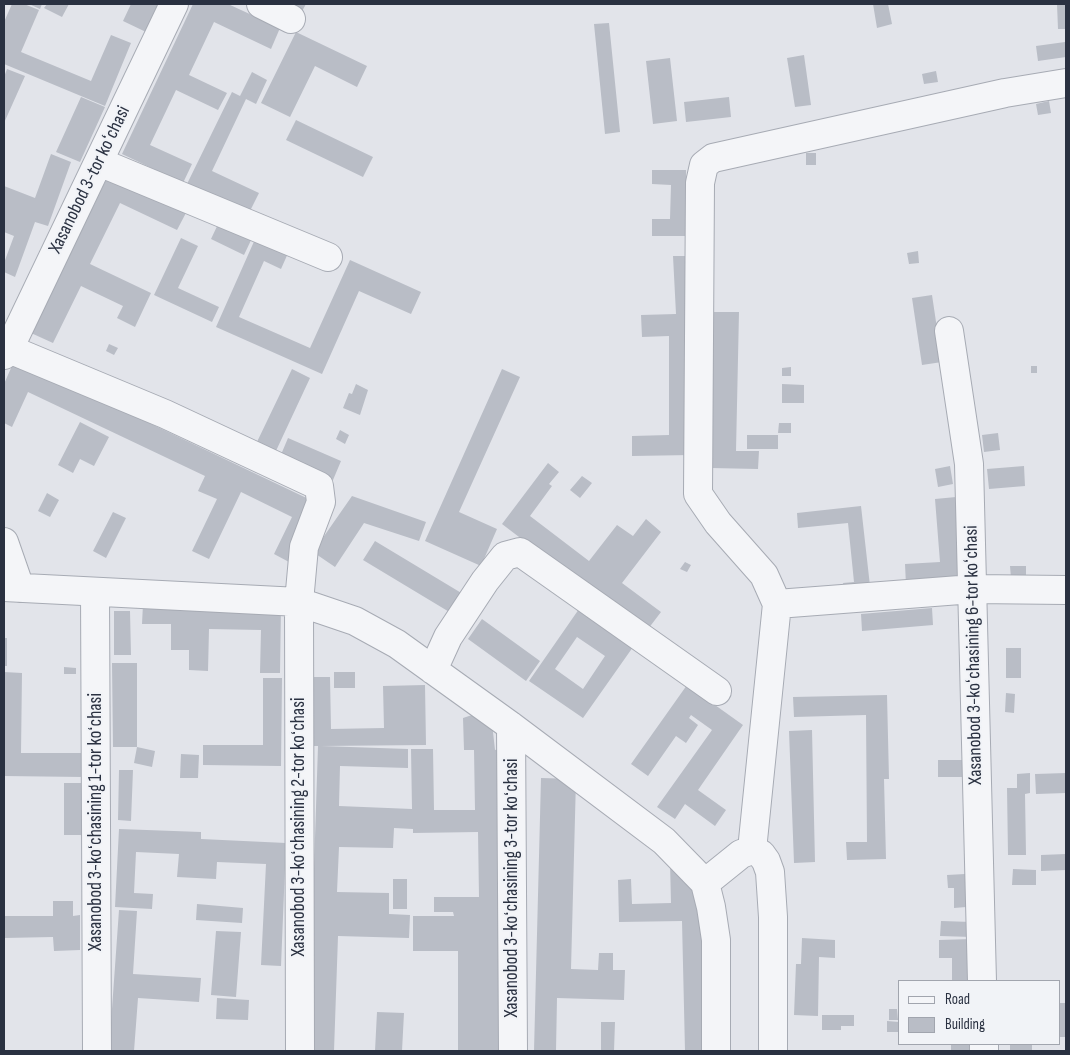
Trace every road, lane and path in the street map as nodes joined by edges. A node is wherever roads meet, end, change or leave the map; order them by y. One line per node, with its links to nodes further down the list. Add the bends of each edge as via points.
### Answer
1 (174, 4): 5 (street, Xasanobod 3-tor koʻchasi)
2 (261, 4): 3 (street)
3 (291, 19)
4 (1066, 83): 15 (street, via 1005,93 713,158 704,165 700,183 698,494 718,523 764,574)
5 (99, 162): 6 (street); 8 (street, Xasanobod 3-tor koʻchasi)
6 (328, 257)
7 (949, 331): 11 (street, Xasanobod 3-koʻchasining 6-tor koʻchasi, via 969,464)
8 (6, 352): 14 (street, Xasanobod 3-koʻchasining 2-tor koʻchasi, via 165,414 319,486 321,502 304,547)
9 (4, 542): 10 (street)
10 (12, 588): 13 (street)
11 (973, 589): 12 (street); 15 (street); 21 (street, Xasanobod 3-koʻchasining 6-tor koʻchasi)
12 (1066, 590)
13 (95, 592): 14 (street); 22 (street, Xasanobod 3-koʻchasining 1-tor koʻchasi)
14 (299, 602): 16 (street, via 356,621 397,644); 23 (street, Xasanobod 3-koʻchasining 2-tor koʻchasi)
15 (778, 604): 19 (street)
16 (433, 670): 17 (street, via 448,638 485,581 505,556 520,552); 18 (street)
17 (717, 691)
18 (511, 726): 20 (street, via 664,841); 24 (street, Xasanobod 3-koʻchasining 3-tor koʻchasi)
19 (752, 850): 20 (street, via 741,854); 26 (street, via 761,854 770,872)
20 (705, 883): 25 (street, via 716,940)
21 (982, 980)
22 (98, 1051)
23 (300, 1051)
24 (514, 1051)
25 (716, 1051)
26 (773, 1051)

